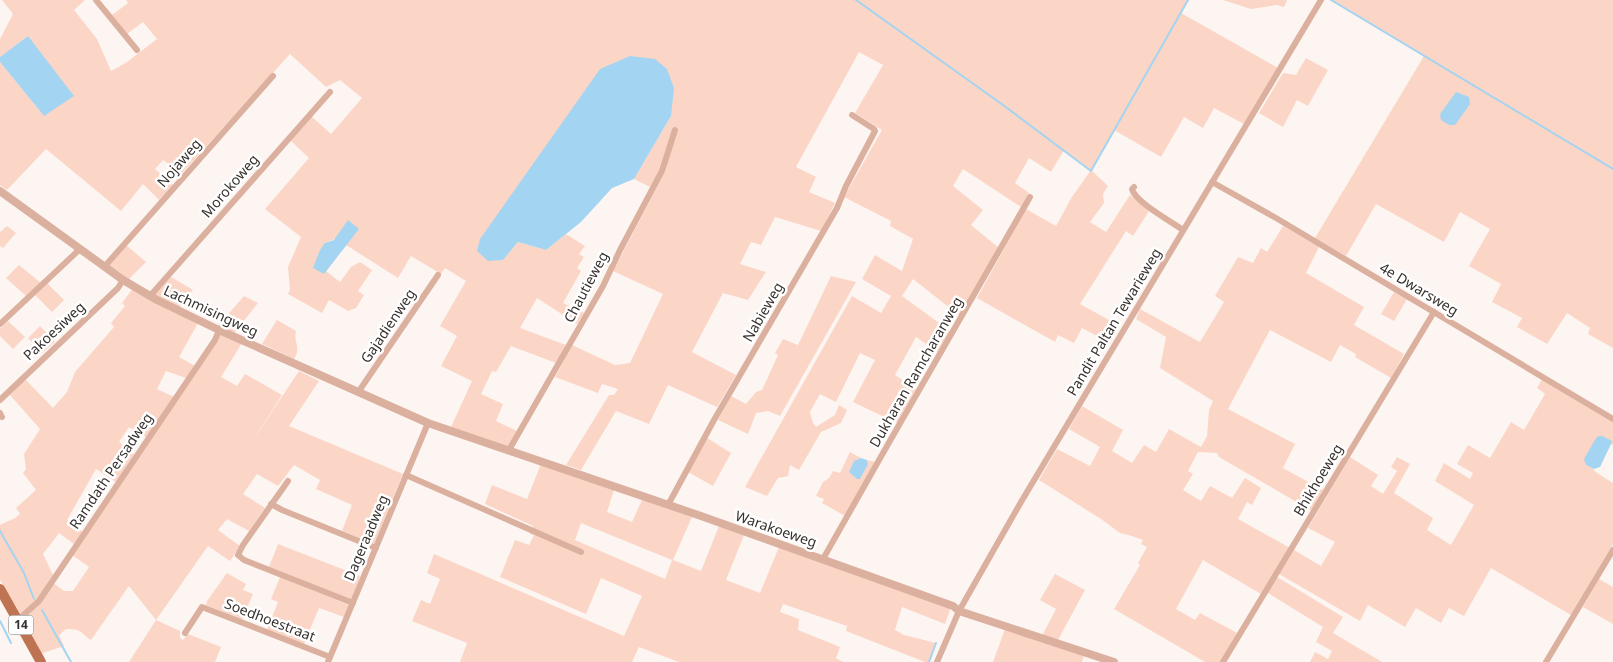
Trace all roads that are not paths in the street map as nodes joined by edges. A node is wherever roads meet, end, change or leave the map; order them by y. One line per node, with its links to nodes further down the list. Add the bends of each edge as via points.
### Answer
1 (96, 0): 3 (street)
2 (1321, 0): 8 (street, Pandit Paltan Tewarieweg)
3 (137, 50)
4 (273, 76): 14 (street, Nojaweg)
5 (330, 92): 17 (street, Morokoweg)
6 (852, 115): 29 (street, Nabieweg, via 875,130 837,208)
7 (675, 130): 25 (street, Chautieweg, via 662,170 603,286)
8 (1212, 182): 12 (street, Pandit Paltan Tewarieweg); 18 (street, 4e Dwarsweg)
9 (1134, 187): 12 (street, via 1133,193 1138,199)
10 (0, 191): 13 (street, Lachmisingweg)
11 (1030, 197): 33 (street, Dukharan Ramcharanweg)
12 (1183, 230): 36 (street, Pandit Paltan Tewarieweg)
13 (80, 249): 14 (street, Lachmisingweg); 19 (street)
14 (105, 266): 16 (street, Lachmisingweg)
15 (438, 275): 21 (street, Gajadienweg)
16 (123, 280): 17 (street, Lachmisingweg); 22 (street, Pakoesiweg)
17 (150, 296): 20 (street, Lachmisingweg)
18 (1434, 312): 23 (street, 4e Dwarsweg); 43 (street, Bhikhoeweg)
19 (0, 324)
20 (219, 330): 21 (street, Lachmisingweg); 37 (street, Ramdath Persadweg, via 38,601)
21 (359, 391): 24 (street, Lachmisingweg)
22 (0, 400)
23 (1613, 418)
24 (428, 423): 25 (street, Warakoeweg); 26 (street, Dageraadweg)
25 (509, 450): 29 (street, Warakoeweg)
26 (406, 475): 30 (street, Dageraadweg); 32 (street)
27 (288, 481): 28 (street)
28 (271, 504): 30 (street); 35 (street, via 238,555)
29 (668, 505): 33 (street, Warakoeweg)
30 (376, 548): 35 (street, Dageraadweg)
31 (1613, 550): 44 (street)
32 (581, 552)
33 (824, 559): 36 (street, Warakoeweg)
34 (0, 589): 37 (main road, 14)
35 (353, 603): 39 (street, Dageraadweg)
36 (959, 610): 41 (street, Pandit Paltan Tewarieweg); 42 (street, Warakoeweg)
37 (18, 620): 40 (main road, 14)
38 (185, 632): 39 (street, Soedhoestraat, via 202,607)
39 (329, 659)
40 (41, 662)
41 (937, 662)
42 (1114, 662)
43 (1223, 662)
44 (1546, 662)

